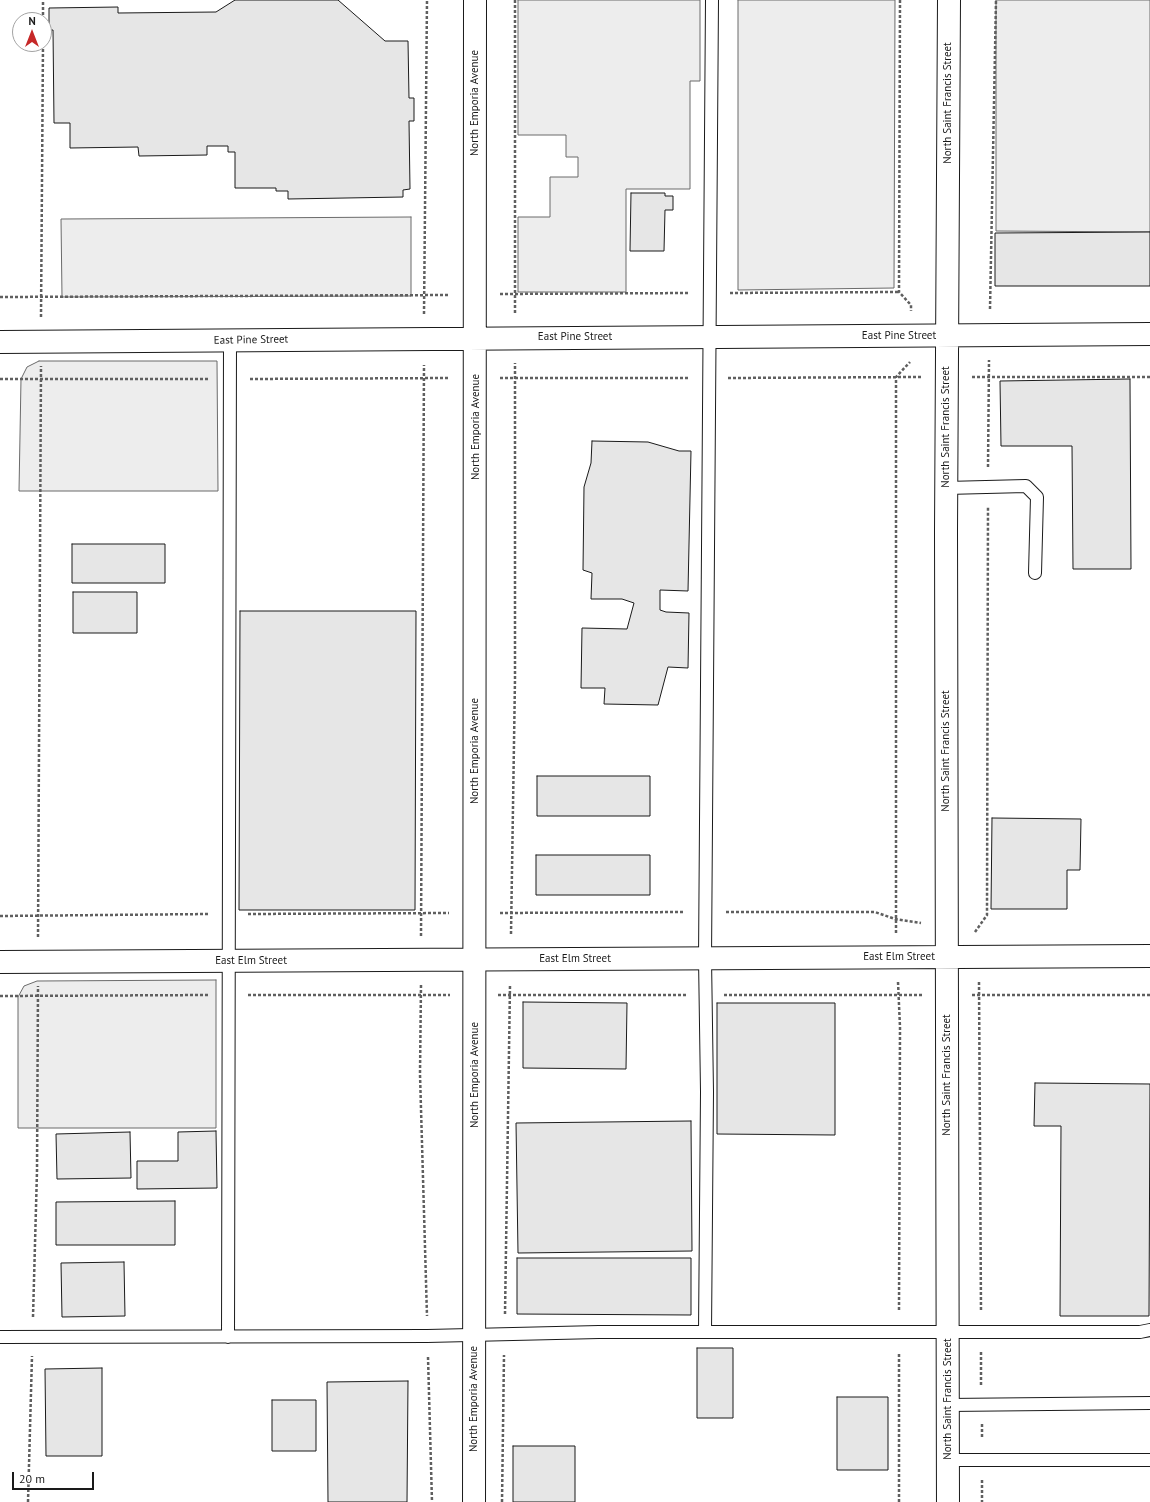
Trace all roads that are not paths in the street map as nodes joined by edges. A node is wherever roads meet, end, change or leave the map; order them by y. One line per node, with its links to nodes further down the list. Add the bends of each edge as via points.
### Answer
1 (475, 0): 7 (street, North Emporia Avenue)
2 (712, 0): 6 (lane)
3 (949, 0): 5 (street, North Saint Francis Street)
4 (1150, 334): 5 (street, East Pine Street)
5 (947, 335): 6 (street, East Pine Street); 10 (street, North Saint Francis Street)
6 (710, 337): 7 (street, East Pine Street); 14 (lane)
7 (476, 338): 8 (street, East Pine Street); 15 (street, North Emporia Avenue)
8 (230, 340): 9 (street, East Pine Street); 16 (lane)
9 (0, 342)
10 (946, 488): 11 (lane, via 1026,486 1037,497); 13 (street, North Saint Francis Street)
11 (1035, 573)
12 (1150, 956): 13 (street, East Elm Street)
13 (947, 957): 14 (street, East Elm Street); 20 (street, North Saint Francis Street)
14 (705, 958): 15 (street, East Elm Street); 19 (lane, via 708,1092)
15 (475, 959): 16 (street, East Elm Street); 22 (street, North Emporia Avenue)
16 (229, 961): 17 (street, East Elm Street); 21 (lane)
17 (0, 962)
18 (1150, 1330): 20 (lane)
19 (705, 1332): 20 (lane); 22 (lane)
20 (948, 1332): 25 (street, North Saint Francis Street)
21 (228, 1336): 22 (lane); 23 (lane)
22 (474, 1336): 28 (street, North Emporia Avenue)
23 (0, 1337)
24 (1150, 1403): 25 (lane)
25 (948, 1405): 26 (street, North Saint Francis Street)
26 (948, 1460): 27 (lane); 29 (street, North Saint Francis Street)
27 (1150, 1460)
28 (474, 1502)
29 (948, 1502)

